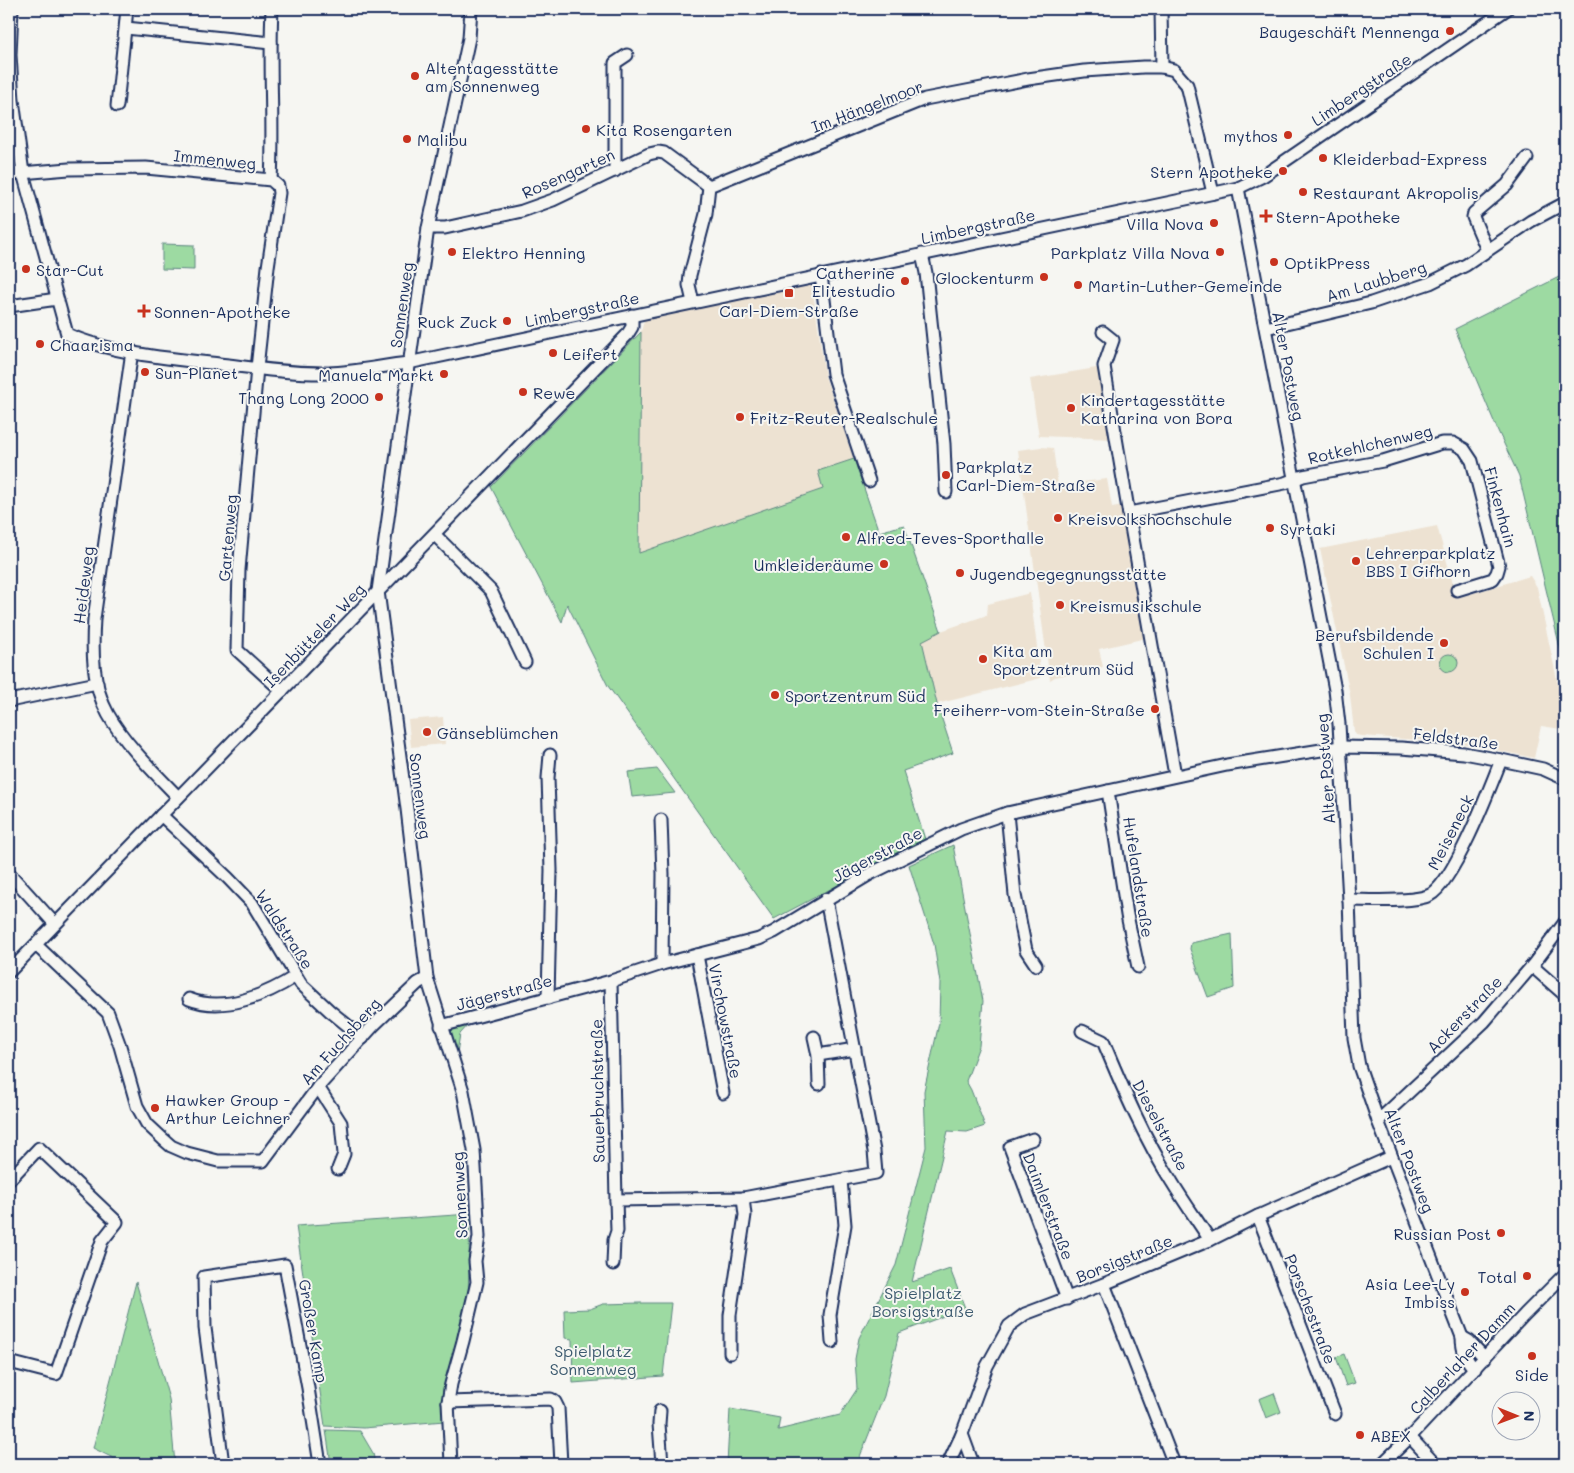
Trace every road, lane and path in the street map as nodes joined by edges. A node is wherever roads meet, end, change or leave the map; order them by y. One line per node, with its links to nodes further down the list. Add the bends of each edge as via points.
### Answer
1 (12, 9): 9 (street)
2 (127, 9): 7 (street)
3 (272, 9): 8 (street)
4 (471, 9): 22 (street, Sonnenweg, via 469,38)
5 (1161, 9): 11 (street)
6 (1507, 9): 19 (street, Limbergstraße, via 1263,176)
7 (126, 28): 8 (street); 12 (street)
8 (270, 43): 17 (street)
9 (9, 55): 15 (street)
10 (627, 55): 14 (street, via 615,63)
11 (1162, 67): 18 (street, Im Hängelmoor, via 1121,67 1028,78 925,99); 20 (street, via 1174,70 1187,85)
12 (117, 106)
13 (1527, 158): 23 (street, via 1507,185 1474,213 1473,218)
14 (615, 171): 18 (street, Rosengarten, via 658,152); 22 (street, Rosengarten, via 522,211 445,228)
15 (23, 173): 16 (street, Immenweg); 17 (street, Immenweg, via 146,168); 26 (street)
16 (9, 174)
17 (271, 180): 34 (street, Immenweg, via 278,186 279,193)
18 (709, 186): 27 (street, via 706,214 690,275)
19 (1238, 188): 20 (street, Limbergstraße); 30 (street, Alter Postweg)
20 (1213, 194): 24 (street, Limbergstraße)
21 (1565, 203): 23 (street, Am Laubberg)
22 (428, 228): 33 (street, Sonnenweg)
23 (1487, 250): 30 (street, Am Laubberg, via 1430,284)
24 (922, 254): 25 (street, Limbergstraße); 38 (street, via 944,444)
25 (821, 275): 27 (street, Limbergstraße); 37 (street, via 832,374)
26 (57, 300): 28 (street); 32 (street, Limbergstraße, via 67,334 82,341)
27 (693, 302): 29 (street, Limbergstraße)
28 (9, 306)
29 (632, 315): 33 (street, Limbergstraße); 40 (street, Isenbütteler Weg, via 628,335)
30 (1266, 328): 36 (street, Alter Postweg)
31 (1103, 332): 39 (street, via 1113,340 1104,366)
32 (132, 352): 34 (street, Limbergstraße); 44 (street, Heideweg, via 94,619)
33 (408, 363): 34 (street, Limbergstraße, via 332,373); 42 (street, Sonnenweg)
34 (257, 368): 45 (street, Gartenweg, via 239,570 237,650)
35 (1453, 443): 36 (street, Rotkehlchenweg); 41 (street, Finkenhain, via 1464,449 1472,461 1499,566 1493,579)
36 (1294, 479): 39 (street); 47 (street, Alter Postweg, via 1335,690)
37 (869, 481)
38 (946, 492)
39 (1129, 513): 50 (street)
40 (435, 535): 42 (street, Isenbütteler Weg); 43 (street, via 491,591)
41 (1457, 590)
42 (378, 592): 45 (street, Isenbütteler Weg); 70 (street, Sonnenweg)
43 (525, 662)
44 (97, 683): 46 (street); 53 (street, Heideweg, via 107,712 116,726)
45 (282, 691): 53 (street, Isenbütteler Weg)
46 (9, 701)
47 (1340, 747): 49 (street, Feldstraße, via 1407,748); 50 (street, Jägerstraße); 59 (street, Alter Postweg)
48 (550, 755): 73 (street)
49 (1501, 760): 51 (street, Feldstraße, via 1543,769); 59 (street, Meiseneck, via 1472,830 1440,887 1429,895 1416,898)
50 (1175, 776): 52 (street, Jägerstraße)
51 (1565, 779)
52 (1108, 791): 54 (street, Jägerstraße); 67 (street, Hufelandstraße)
53 (178, 798): 55 (street, Isenbütteler Weg)
54 (1008, 813): 58 (street, Jägerstraße, via 961,829); 65 (street, via 1015,894 1026,950)
55 (161, 815): 61 (street, Isenbütteler Weg); 69 (street, Waldstraße, via 252,903)
56 (661, 820): 64 (street)
57 (9, 873): 61 (street)
58 (826, 899): 63 (street, Jägerstraße, via 759,939); 79 (street)
59 (1349, 900): 84 (street, Alter Postweg, via 1354,1038 1359,1066)
60 (1565, 922): 66 (street, Ackerstraße)
61 (55, 924): 62 (street, Isenbütteler Weg)
62 (36, 945): 68 (street, Isenbütteler Weg); 82 (street, Am Fuchsberg, via 108,1013 137,1106 147,1124 171,1146 218,1161 263,1161)
63 (697, 955): 64 (street, Jägerstraße); 83 (street, Virchowstraße)
64 (662, 964): 71 (street, Jägerstraße)
65 (1036, 966)
66 (1532, 966): 72 (street); 84 (street, Ackerstraße, via 1484,1022)
67 (1138, 967)
68 (9, 972)
69 (296, 976): 74 (street, via 277,988 235,1002 213,1005); 78 (street, Waldstraße, via 330,1011)
70 (427, 978): 75 (street, Sonnenweg); 78 (street, Am Fuchsberg, via 418,983)
71 (611, 981): 73 (street, Jägerstraße); 91 (street, Sauerbruchstraße)
72 (1565, 995)
73 (548, 998): 75 (street, Jägerstraße)
74 (189, 999)
75 (441, 1026): 104 (street, Sonnenweg, via 462,1091 474,1150 479,1237 475,1261 477,1282)
76 (1082, 1032): 93 (street, Dieselstraße, via 1103,1041 1142,1129)
77 (814, 1037): 80 (street)
78 (363, 1038): 82 (street, Am Fuchsberg)
79 (855, 1049): 80 (street); 89 (street, via 876,1173)
80 (818, 1055): 81 (street)
81 (819, 1084)
82 (318, 1087): 87 (street, via 341,1123 344,1154)
83 (723, 1093)
84 (1378, 1121): 86 (street, Alter Postweg)
85 (1033, 1139): 97 (street, Daimlerstraße, via 1010,1147)
86 (1392, 1157): 92 (street, Borsigstraße); 98 (street, Alter Postweg)
87 (338, 1168)
88 (9, 1180): 102 (street, via 39,1148 117,1222 102,1241 56,1374)
89 (841, 1180): 90 (street); 99 (street, via 845,1226 830,1315)
90 (743, 1198): 91 (street); 100 (street, via 745,1215 730,1315)
91 (616, 1200): 94 (street, Sauerbruchstraße)
92 (1258, 1216): 93 (street, Borsigstraße); 106 (street, Porschestraße)
93 (1210, 1240): 96 (street, Borsigstraße)
94 (613, 1264)
95 (1565, 1274): 101 (street, Calberlaher Damm)
96 (1104, 1284): 97 (street, Borsigstraße); 116 (street)
97 (1067, 1299): 107 (street, Borsigstraße, via 1030,1310 1009,1326 987,1366)
98 (1462, 1337): 101 (street, Alter Postweg); 103 (street, Alter Postweg, via 1468,1363)
99 (832, 1342)
100 (730, 1352)
101 (1485, 1358): 103 (street, Calberlaher Damm)
102 (9, 1362)
103 (1475, 1369): 108 (street, Calberlaher Damm)
104 (448, 1402): 111 (street, Sonnenweg); 112 (street, via 551,1399 558,1408)
105 (660, 1411): 113 (street)
106 (1335, 1414)
107 (962, 1434): 114 (street, Borsigstraße); 115 (street)
108 (1410, 1437): 117 (street, Calberlaher Damm); 118 (street)
109 (223, 1464): 110 (street, Großer Kamp, via 205,1328 204,1276 285,1265)
110 (320, 1464)
111 (451, 1464)
112 (561, 1464)
113 (662, 1464)
114 (948, 1464)
115 (973, 1464)
116 (1174, 1464)
117 (1382, 1464)
118 (1435, 1464)

